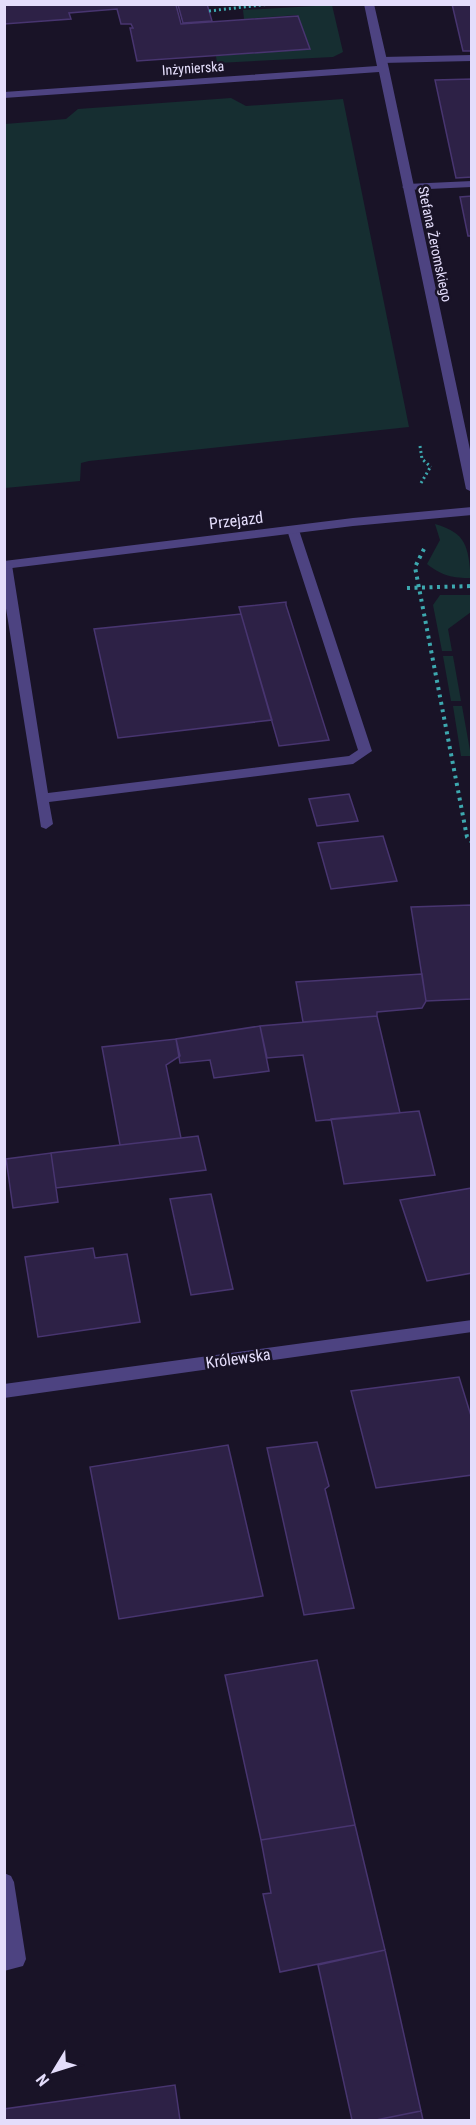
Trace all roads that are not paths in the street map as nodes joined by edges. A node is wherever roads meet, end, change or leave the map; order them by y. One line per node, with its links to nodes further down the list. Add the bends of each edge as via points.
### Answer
1 (369, 4): 3 (street, Stefana Żeromskiego)
2 (471, 58): 3 (street, Inżynierska)
3 (383, 64): 4 (street, Inżynierska); 6 (street, Stefana Żeromskiego)
4 (4, 95)
5 (471, 184): 6 (street)
6 (407, 187): 7 (street, Stefana Żeromskiego)
7 (471, 489)
8 (471, 511): 9 (street, Przejazd)
9 (293, 530): 10 (street, Przejazd); 11 (street, via 365,751 353,760)
10 (5, 565): 11 (street)
11 (43, 798): 12 (street)
12 (46, 824)
13 (471, 1326): 14 (street, Królewska)
14 (4, 1391)
15 (4, 1882): 16 (street, via 16,1959)
16 (4, 1962)

